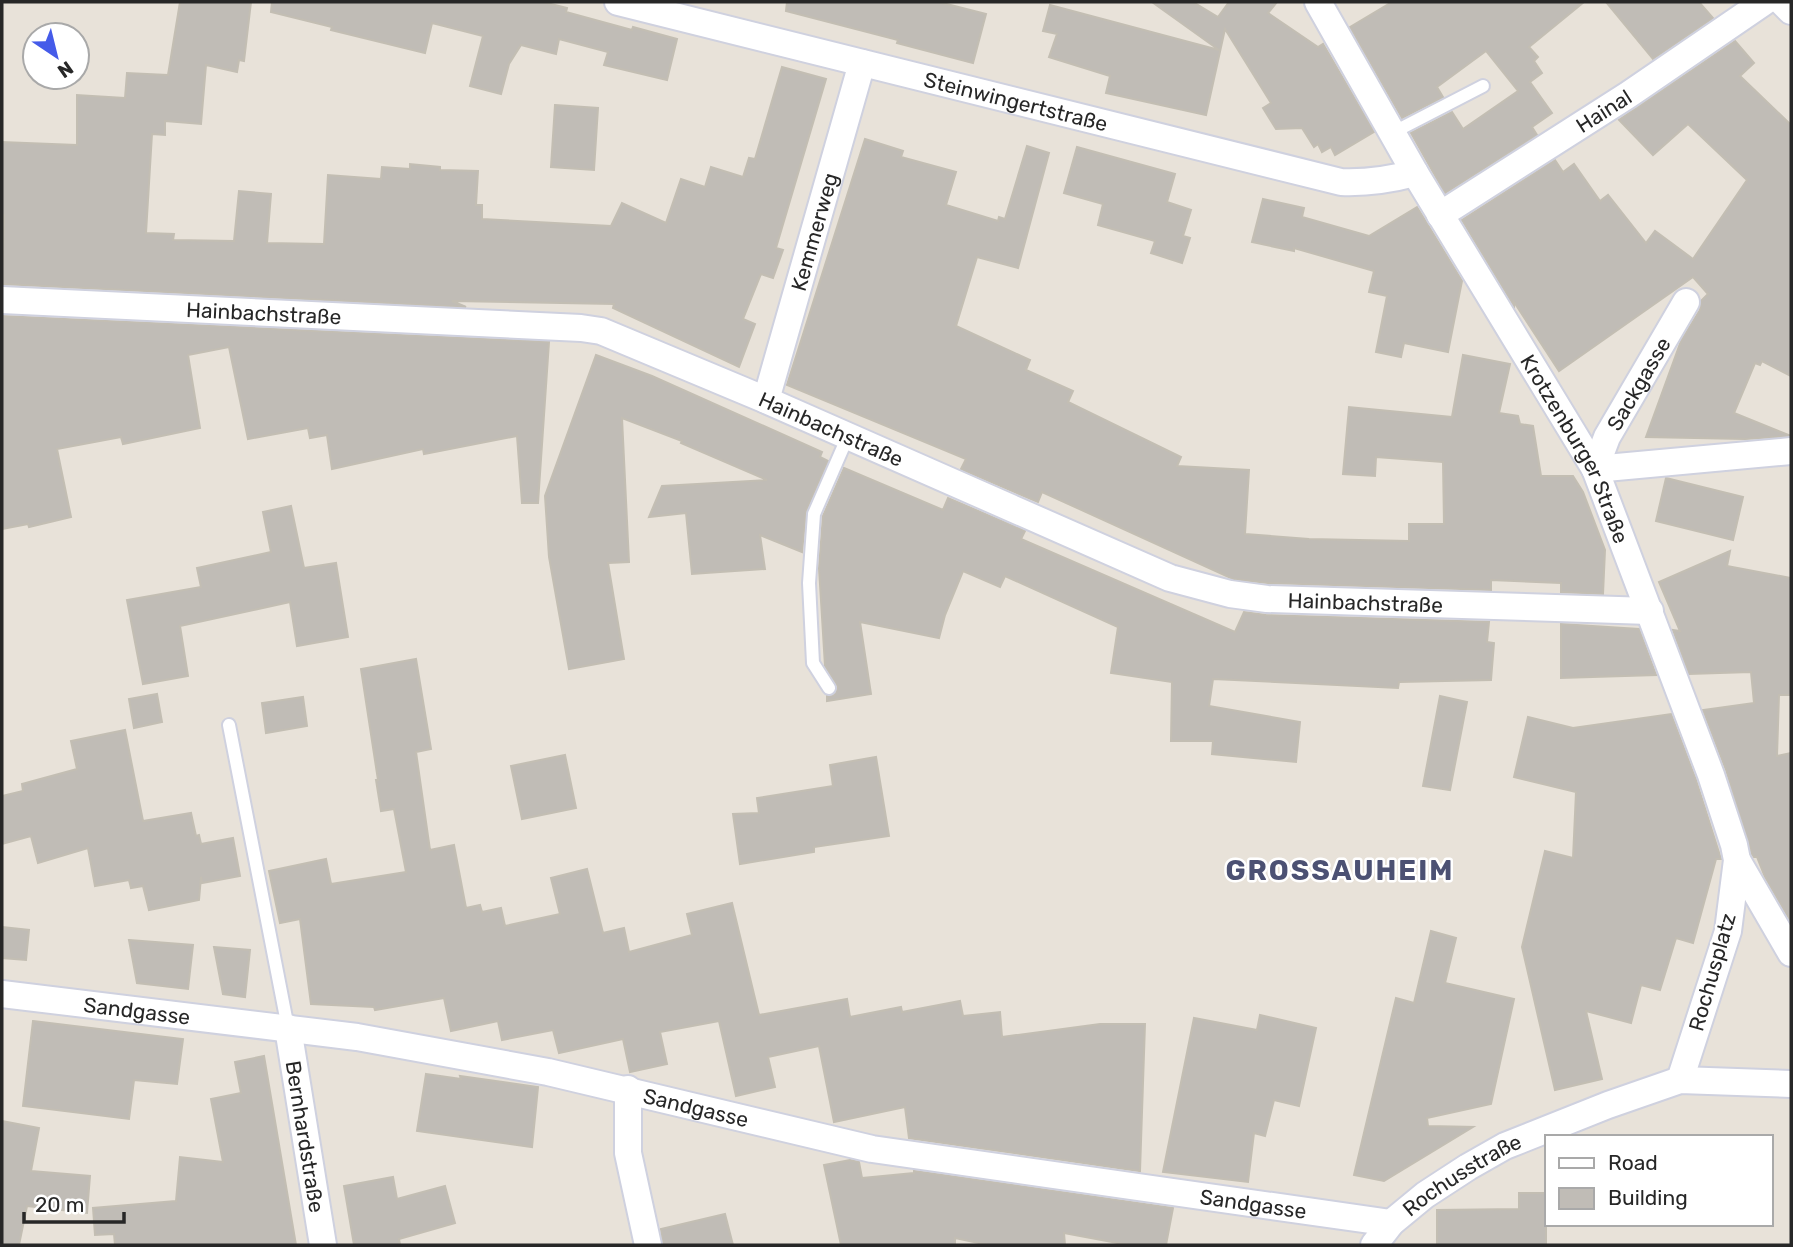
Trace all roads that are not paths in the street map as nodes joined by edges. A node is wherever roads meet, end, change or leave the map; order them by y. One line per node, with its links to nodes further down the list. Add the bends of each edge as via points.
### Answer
1 (618, 2): 6 (street, Steinwingertstraße)
2 (1318, 2): 8 (street, Krotzenburger Straße)
3 (1764, 2): 10 (street, Hainal)
4 (1783, 2): 5 (street)
5 (1791, 11)
6 (863, 63): 9 (street, Steinwingertstraße, via 1341,182 1374,182); 13 (street, Kemmerweg)
7 (1483, 86): 8 (lane)
8 (1392, 133): 9 (street, Krotzenburger Straße)
9 (1415, 173): 10 (street, Krotzenburger Straße)
10 (1440, 215): 16 (street, Krotzenburger Straße)
11 (2, 300): 13 (street, Hainbachstraße, via 581,328 617,335)
12 (1686, 302): 16 (street, Sackgasse, via 1607,437)
13 (766, 400): 14 (street, Hainbachstraße)
14 (848, 436): 17 (street, Hainbachstraße, via 1170,578 1230,594); 18 (lane, via 814,514 809,583 813,663)
15 (1791, 451): 16 (street)
16 (1595, 469): 17 (street, Krotzenburger Straße)
17 (1650, 611): 20 (street, Krotzenburger Straße)
18 (829, 688)
19 (229, 725): 24 (lane)
20 (1737, 860): 21 (street, Krotzenburger Straße); 22 (street, Rochusplatz)
21 (1728, 931): 25 (street, Rochusplatz)
22 (1791, 953)
23 (2, 994): 24 (street, Sandgasse)
24 (288, 1028): 27 (street, Sandgasse, via 414,1046); 29 (street, Bernhardstraße)
25 (1681, 1080): 26 (street); 28 (street, Rochusstraße, via 1505,1146 1425,1195)
26 (1791, 1084)
27 (628, 1089): 28 (street, Sandgasse, via 873,1149); 30 (street, via 628,1153)
28 (1391, 1223): 31 (street, Rochusstraße)
29 (323, 1245)
30 (648, 1245)
31 (1374, 1245)

